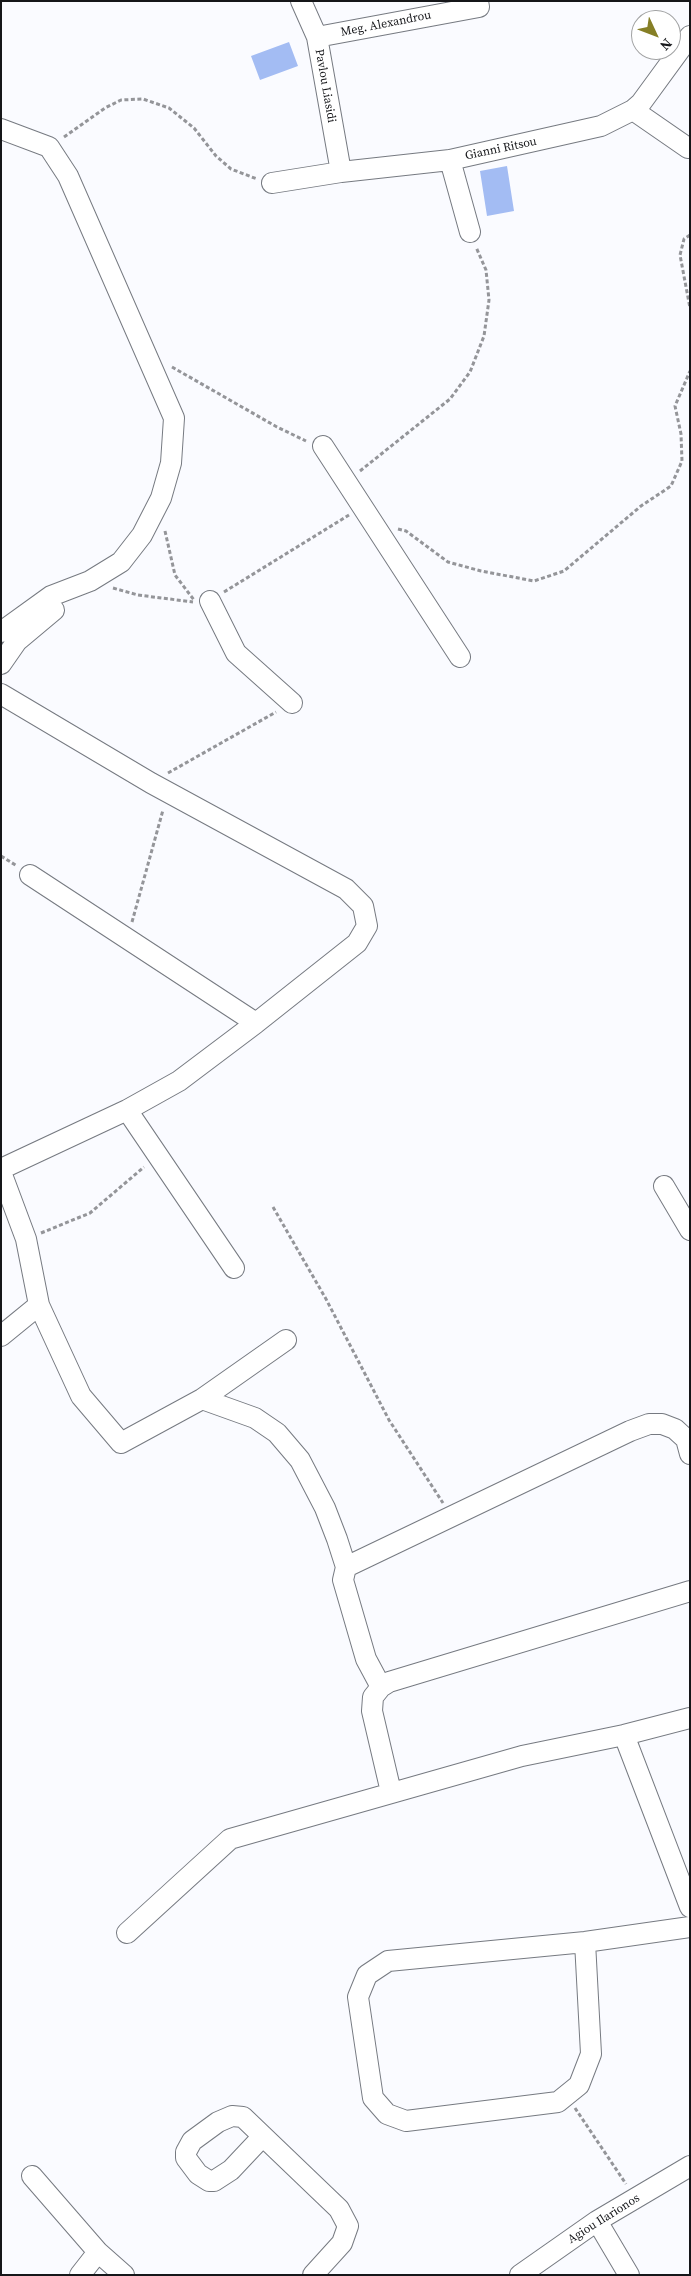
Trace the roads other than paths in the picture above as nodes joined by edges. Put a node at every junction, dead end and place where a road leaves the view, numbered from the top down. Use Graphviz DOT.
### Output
graph roads {
  1 [pos="301,1"];
  2 [pos="478,1"];
  3 [pos="690,36"];
  4 [pos="317,37"];
  5 [pos="633,110"];
  6 [pos="1,129"];
  7 [pos="688,148"];
  8 [pos="450,160"];
  9 [pos="341,172"];
  10 [pos="272,183"];
  11 [pos="470,232"];
  12 [pos="323,446"];
  13 [pos="202,601"];
  14 [pos="54,610"];
  15 [pos="1,632"];
  16 [pos="460,657"];
  17 [pos="1,664"];
  18 [pos="1,694"];
  19 [pos="292,703"];
  20 [pos="30,875"];
  21 [pos="256,1024"];
  22 [pos="128,1110"];
  23 [pos="1,1170"];
  24 [pos="664,1186"];
  25 [pos="690,1230"];
  26 [pos="234,1268"];
  27 [pos="39,1305"];
  28 [pos="1,1336"];
  29 [pos="286,1340"];
  30 [pos="202,1398"];
  31 [pos="690,1454"];
  32 [pos="346,1567"];
  33 [pos="690,1591"];
  34 [pos="380,1687"];
  35 [pos="690,1718"];
  36 [pos="624,1735"];
  37 [pos="391,1792"];
  38 [pos="690,1907"];
  39 [pos="690,1927"];
  40 [pos="127,1933"];
  41 [pos="585,1942"];
  42 [pos="263,2136"];
  43 [pos="690,2166"];
  44 [pos="32,2176"];
  45 [pos="597,2221"];
  46 [pos="98,2252"];
  47 [pos="80,2275"];
  48 [pos="124,2275"];
  49 [pos="313,2275"];
  50 [pos="520,2275"];
  51 [pos="629,2275"];
  1 -- 4 [label="street, Pavlou Liasidi"];
  2 -- 4 [label="street, Meg. Alexandrou"];
  3 -- 5 [label="street, Gianni Ritsou"];
  4 -- 9 [label="street, Pavlou Liasidi"];
  5 -- 7 [label="street"];
  5 -- 8 [label="street, Gianni Ritsou"];
  6 -- 15 [label="street"];
  8 -- 9 [label="street, Gianni Ritsou"];
  8 -- 11 [label="street"];
  9 -- 10 [label="street, Gianni Ritsou"];
  12 -- 16 [label="street"];
  13 -- 19 [label="street"];
  14 -- 17 [label="street"];
  18 -- 21 [label="street"];
  20 -- 21 [label="street"];
  21 -- 22 [label="street"];
  22 -- 23 [label="street"];
  22 -- 26 [label="street"];
  23 -- 27 [label="street"];
  24 -- 25 [label="street"];
  27 -- 28 [label="street"];
  27 -- 30 [label="street"];
  29 -- 30 [label="street"];
  30 -- 32 [label="street"];
  31 -- 32 [label="street"];
  32 -- 34 [label="street"];
  33 -- 34 [label="street"];
  34 -- 37 [label="street"];
  35 -- 36 [label="street"];
  36 -- 37 [label="street"];
  36 -- 38 [label="street"];
  37 -- 40 [label="street"];
  39 -- 41 [label="street"];
  41 -- 41 [label="street"];
  42 -- 49 [label="street"];
  43 -- 45 [label="street, Agiou Ilarionos"];
  44 -- 46 [label="street"];
  45 -- 50 [label="street, Agiou Ilarionos"];
  45 -- 51 [label="street"];
  46 -- 47 [label="street"];
  46 -- 48 [label="street"];
}
